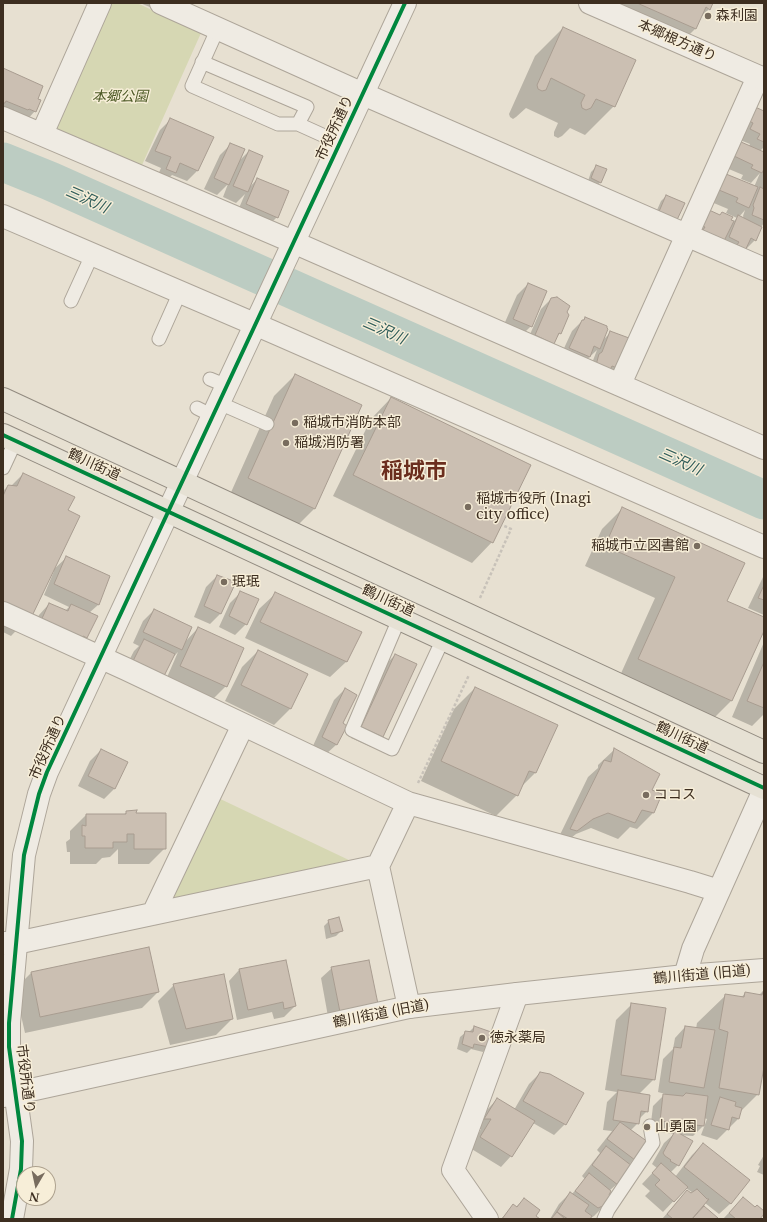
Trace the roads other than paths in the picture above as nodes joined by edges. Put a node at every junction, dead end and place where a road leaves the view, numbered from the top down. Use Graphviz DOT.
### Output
graph roads {
  1 [pos="100,3"];
  2 [pos="161,3"];
  3 [pos="405,3"];
  4 [pos="590,3"];
  5 [pos="218,28"];
  6 [pos="202,62"];
  7 [pos="762,72"];
  8 [pos="363,94"];
  9 [pos="3,118"];
  10 [pos="298,124"];
  11 [pos="42,134"];
  12 [pos="340,143"];
  13 [pos="3,216"];
  14 [pos="686,235"];
  15 [pos="294,243"];
  16 [pos="92,255"];
  17 [pos="764,269"];
  18 [pos="180,292"];
  19 [pos="71,301"];
  20 [pos="259,317"];
  21 [pos="159,339"];
  22 [pos="620,384"];
  23 [pos="3,399"];
  24 [pos="212,403"];
  25 [pos="267,424"];
  26 [pos="9,438"];
  27 [pos="764,448"];
  28 [pos="3,468"];
  29 [pos="182,481"];
  30 [pos="168,511"];
  31 [pos="764,547"];
  32 [pos="413,589"];
  33 [pos="3,613"];
  34 [pos="400,619"];
  35 [pos="443,639"];
  36 [pos="100,658"];
  37 [pos="243,725"];
  38 [pos="764,752"];
  39 [pos="764,789"];
  40 [pos="408,803"];
  41 [pos="378,866"];
  42 [pos="719,891"];
  43 [pos="153,914"];
  44 [pos="10,943"];
  45 [pos="764,970"];
  46 [pos="685,976"];
  47 [pos="517,994"];
  48 [pos="409,1007"];
  49 [pos="9,1094"];
  50 [pos="650,1126"];
  51 [pos="12,1219"];
  52 [pos="487,1219"];
  53 [pos="604,1219"];
  1 -- 11 [label="street"];
  2 -- 5 [label="street"];
  3 -- 8 [label="street, 市役所通り"];
  4 -- 7 [label="street, 本郷根方通り"];
  5 -- 6 [label="lane"];
  5 -- 8 [label="street"];
  6 -- 10 [label="lane"];
  6 -- 10 [label="lane"];
  7 -- 14 [label="street"];
  8 -- 12 [label="street, 市役所通り"];
  8 -- 14 [label="street"];
  9 -- 11 [label="street"];
  10 -- 12 [label="lane"];
  11 -- 15 [label="street"];
  12 -- 15 [label="street, 市役所通り"];
  13 -- 16 [label="street"];
  14 -- 17 [label="street"];
  14 -- 22 [label="street"];
  15 -- 20 [label="street, 市役所通り"];
  15 -- 22 [label="street"];
  16 -- 18 [label="street"];
  16 -- 19 [label="lane"];
  18 -- 20 [label="street"];
  18 -- 21 [label="lane"];
  20 -- 24 [label="street, 市役所通り"];
  20 -- 31 [label="street"];
  22 -- 27 [label="street"];
  23 -- 29 [label="main road, 鶴川街道"];
  24 -- 25 [label="lane"];
  24 -- 29 [label="street, 市役所通り"];
  26 -- 28 [label="lane"];
  26 -- 30 [label="main road, 鶴川街道"];
  29 -- 30 [label="street, 市役所通り"];
  29 -- 32 [label="main road, 鶴川街道"];
  30 -- 34 [label="main road, 鶴川街道"];
  30 -- 36 [label="street, 市役所通り"];
  32 -- 34 [label="main road"];
  32 -- 38 [label="main road, 鶴川街道"];
  33 -- 36 [label="street"];
  34 -- 35 [label="main road, 鶴川街道"];
  34 -- 35 [label="lane"];
  35 -- 39 [label="main road, 鶴川街道"];
  36 -- 37 [label="street"];
  36 -- 44 [label="street, 市役所通り"];
  37 -- 40 [label="street"];
  37 -- 43 [label="street"];
  39 -- 42 [label="street"];
  40 -- 41 [label="street"];
  40 -- 42 [label="street"];
  41 -- 43 [label="street"];
  41 -- 48 [label="street"];
  42 -- 46 [label="street"];
  43 -- 44 [label="street"];
  44 -- 49 [label="street, 市役所通り"];
  45 -- 46 [label="street, 鶴川街道 (旧道)"];
  46 -- 47 [label="street, 鶴川街道 (旧道)"];
  47 -- 48 [label="street, 鶴川街道 (旧道)"];
  47 -- 52 [label="street"];
  48 -- 49 [label="street, 鶴川街道 (旧道)"];
  49 -- 51 [label="street, 市役所通り"];
  50 -- 53 [label="lane"];
}
